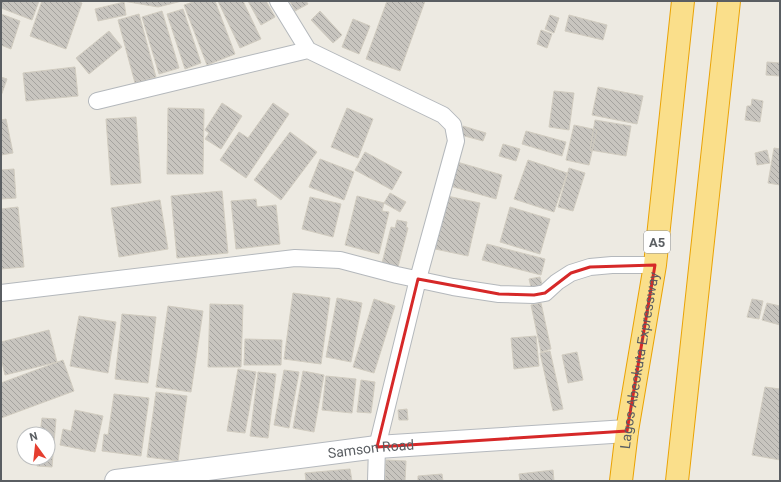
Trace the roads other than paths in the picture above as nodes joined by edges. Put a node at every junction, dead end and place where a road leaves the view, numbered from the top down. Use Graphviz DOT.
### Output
graph roads {
  1 [pos="278,1"];
  2 [pos="683,1"];
  3 [pos="729,1"];
  4 [pos="308,50"];
  5 [pos="97,101"];
  6 [pos="655,265"];
  7 [pos="418,279"];
  8 [pos="1,293"];
  9 [pos="627,431"];
  10 [pos="377,447"];
  11 [pos="116,481"];
  12 [pos="376,481"];
  13 [pos="621,481"];
  14 [pos="677,481"];
  1 -- 4 [label="street"];
  2 -- 6 [label="highway, Lagos-Abeokuta Expressway / A5"];
  3 -- 14 [label="highway"];
  4 -- 5 [label="street"];
  4 -- 7 [label="street"];
  6 -- 7 [label="street"];
  6 -- 9 [label="highway, Lagos-Abeokuta Expressway / A5"];
  7 -- 8 [label="street"];
  7 -- 10 [label="street"];
  9 -- 10 [label="street, Samson Road"];
  9 -- 13 [label="highway, Lagos-Abeokuta Expressway / A5"];
  10 -- 11 [label="street, Samson Road"];
  10 -- 12 [label="street"];
}
